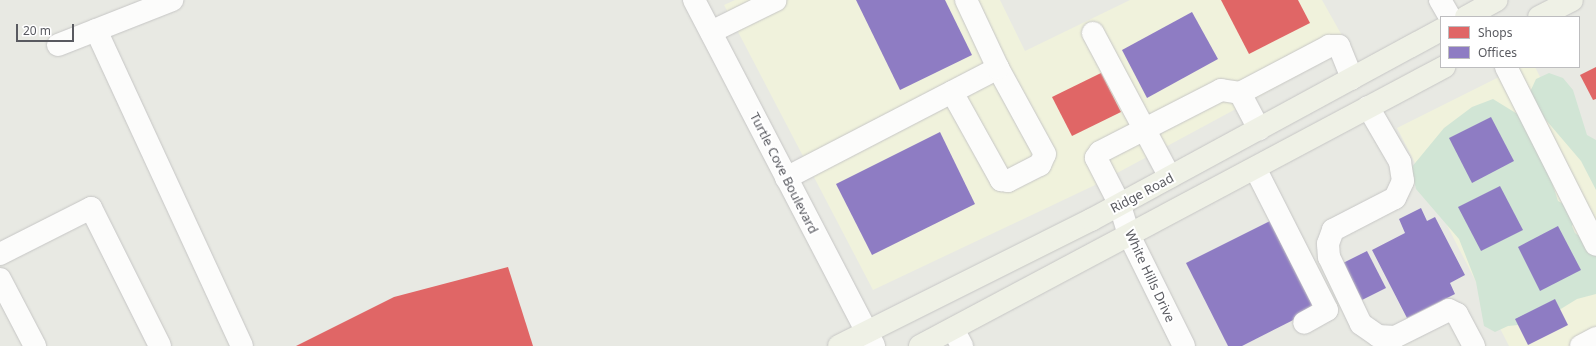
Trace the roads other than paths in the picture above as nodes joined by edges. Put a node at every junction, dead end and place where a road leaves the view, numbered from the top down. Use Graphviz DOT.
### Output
graph roads {
  1 [pos="172,0"];
  2 [pos="694,0"];
  3 [pos="776,0"];
  4 [pos="966,0"];
  5 [pos="1440,0"];
  6 [pos="1497,0"];
  7 [pos="1572,0"];
  8 [pos="1475,15"];
  9 [pos="1449,16"];
  10 [pos="1541,16"];
  11 [pos="96,30"];
  12 [pos="1440,31"];
  13 [pos="711,32"];
  14 [pos="1093,33"];
  15 [pos="58,45"];
  16 [pos="998,68"];
  17 [pos="1442,68"];
  18 [pos="1507,68"];
  19 [pos="1352,78"];
  20 [pos="952,92"];
  21 [pos="1240,93"];
  22 [pos="1368,107"];
  23 [pos="1259,129"];
  24 [pos="1145,131"];
  25 [pos="1255,168"];
  26 [pos="786,178"];
  27 [pos="1170,178"];
  28 [pos="1120,204"];
  29 [pos="1129,235"];
  30 [pos="1596,245"];
  31 [pos="0,254"];
  32 [pos="0,279"];
  33 [pos="1304,323"];
  34 [pos="957,337"];
  35 [pos="1596,338"];
  36 [pos="870,339"];
  37 [pos="35,346"];
  38 [pos="160,346"];
  39 [pos="242,346"];
  40 [pos="839,346"];
  41 [pos="920,346"];
  42 [pos="1184,346"];
  43 [pos="1474,346"];
  44 [pos="1581,346"];
  1 -- 11 [label="street"];
  2 -- 13 [label="street, Turtle Cove Boulevard"];
  3 -- 13 [label="street"];
  4 -- 16 [label="street"];
  5 -- 9 [label="street"];
  6 -- 8 [label="main road"];
  7 -- 10 [label="main road"];
  11 -- 15 [label="street"];
  11 -- 39 [label="street"];
  12 -- 19 [label="main road, Ridge Road"];
  13 -- 26 [label="street, Turtle Cove Boulevard"];
  14 -- 24 [label="street"];
  16 -- 20 [label="street"];
  16 -- 20 [label="street"];
  17 -- 22 [label="main road"];
  18 -- 30 [label="street"];
  19 -- 21 [label="street"];
  19 -- 23 [label="main road, Ridge Road"];
  20 -- 26 [label="street"];
  21 -- 23 [label="street"];
  21 -- 24 [label="street"];
  22 -- 25 [label="main road"];
  22 -- 43 [label="street"];
  23 -- 27 [label="main road, Ridge Road"];
  24 -- 27 [label="street"];
  24 -- 28 [label="street, White Hills Drive"];
  25 -- 29 [label="main road"];
  25 -- 33 [label="street"];
  26 -- 36 [label="street, Turtle Cove Boulevard"];
  27 -- 28 [label="main road, Ridge Road"];
  28 -- 29 [label="street, White Hills Drive"];
  28 -- 36 [label="main road, Ridge Road"];
  29 -- 34 [label="main road"];
  29 -- 42 [label="street, White Hills Drive"];
  31 -- 38 [label="street"];
  32 -- 37 [label="street"];
  34 -- 41 [label="main road"];
  35 -- 44 [label="street"];
  36 -- 40 [label="main road, Ridge Road"];
}
